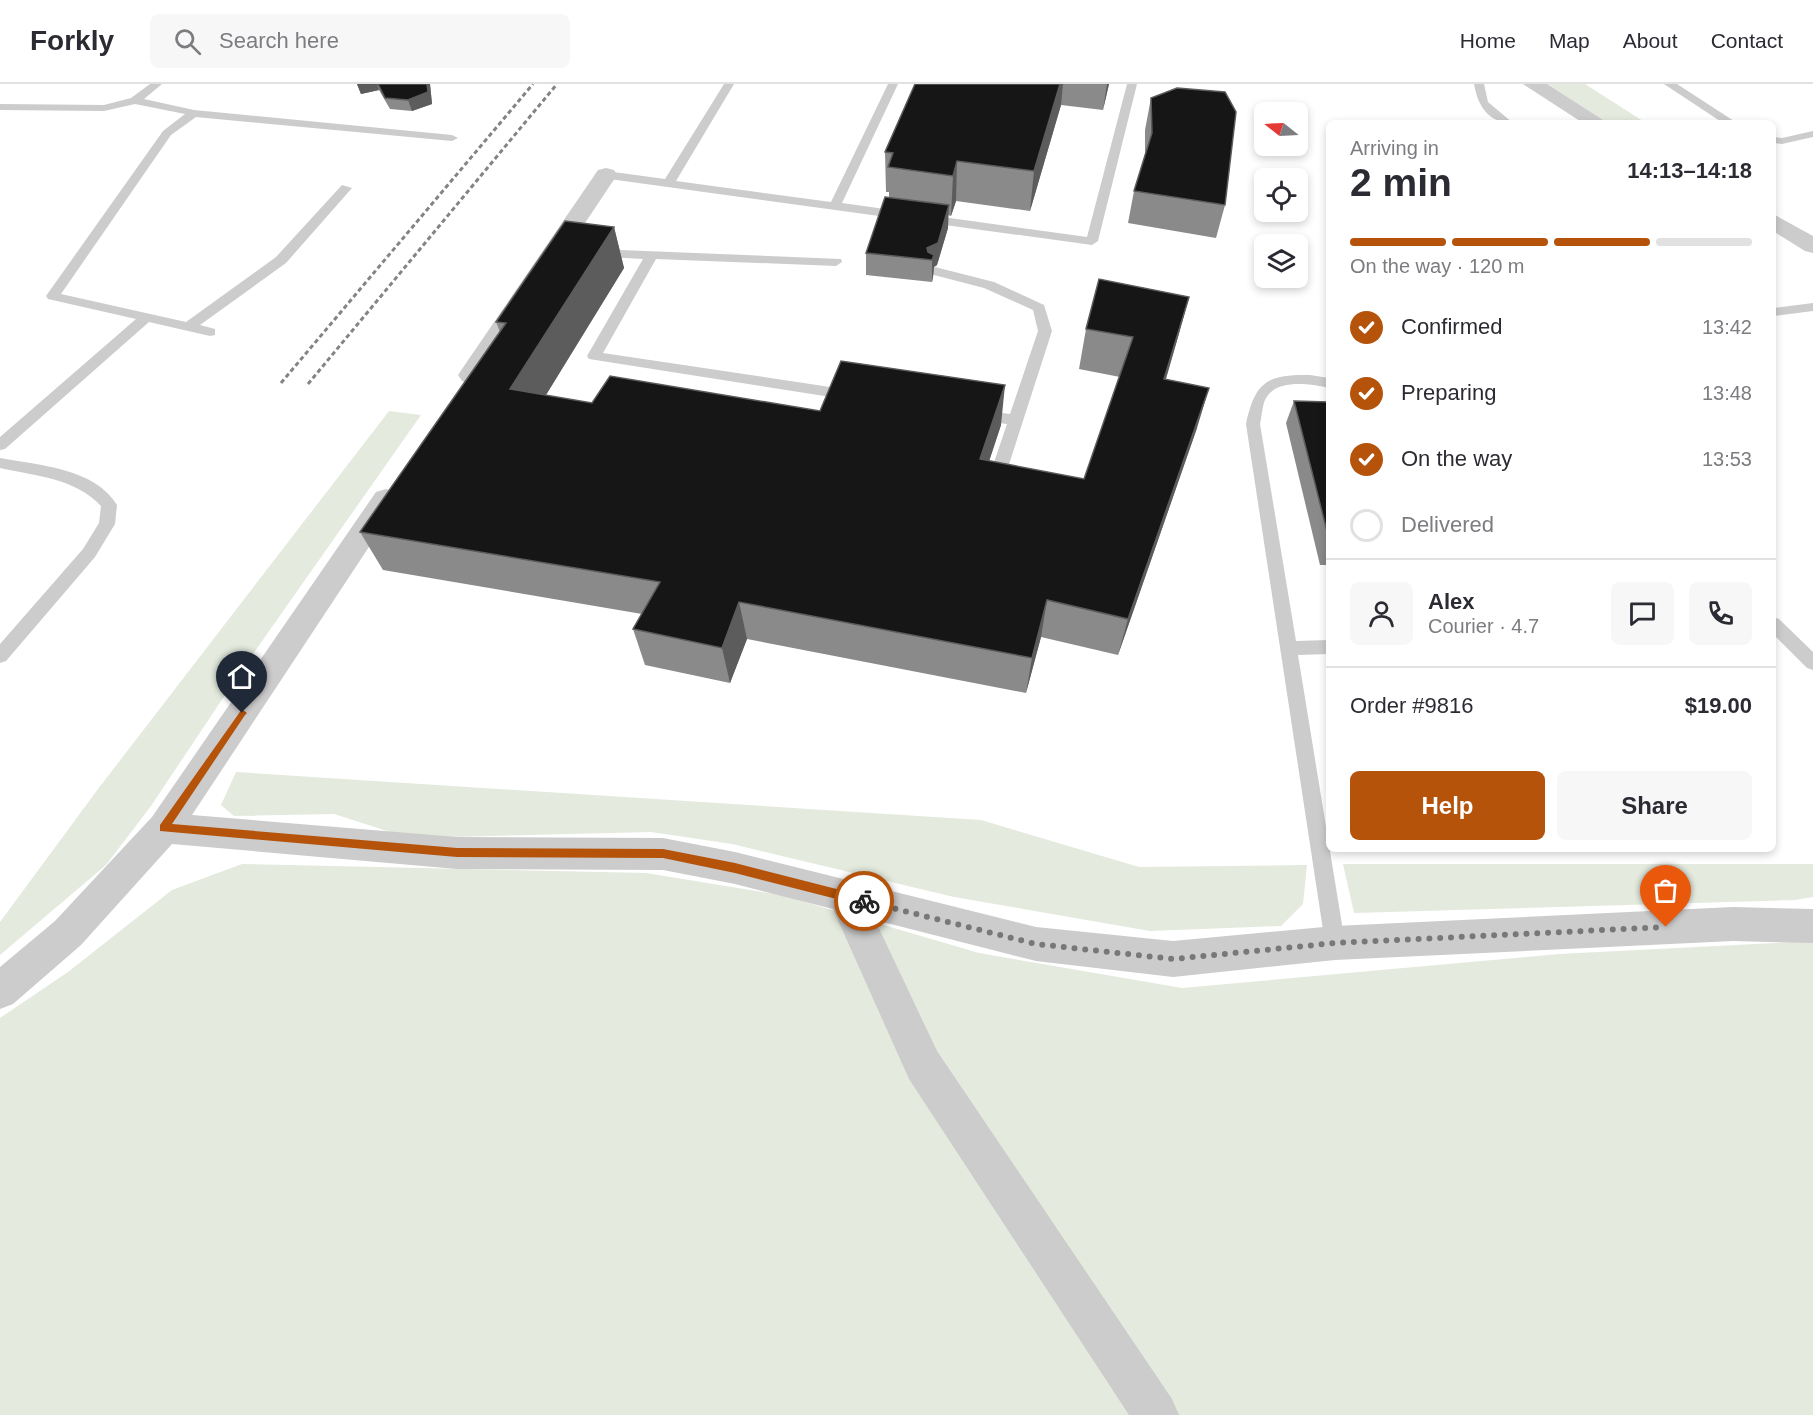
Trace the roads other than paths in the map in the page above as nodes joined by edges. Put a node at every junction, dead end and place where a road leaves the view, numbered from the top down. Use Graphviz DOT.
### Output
graph roads {
  1 [pos="157,84"];
  2 [pos="729,84"];
  3 [pos="893,84"];
  4 [pos="1132,84"];
  5 [pos="1479,84"];
  6 [pos="1533,84"];
  7 [pos="1669,84"];
  8 [pos="135,100"];
  9 [pos="0,107"];
  10 [pos="194,113"];
  11 [pos="1503,120"];
  12 [pos="1593,120"];
  13 [pos="1726,120"];
  14 [pos="1813,134"];
  15 [pos="452,138"];
  16 [pos="1776,140"];
  17 [pos="606,175"];
  18 [pos="668,184"];
  19 [pos="346,188"];
  20 [pos="835,206"];
  21 [pos="1776,223"];
  22 [pos="1813,246"];
  23 [pos="571,252"];
  24 [pos="652,255"];
  25 [pos="836,262"];
  26 [pos="935,271"];
  27 [pos="1776,299"];
  28 [pos="1813,307"];
  29 [pos="1792,310"];
  30 [pos="1776,312"];
  31 [pos="147,317"];
  32 [pos="189,327"];
  33 [pos="210,332"];
  34 [pos="1326,382"];
  35 [pos="863,397"];
  36 [pos="455,398"];
  37 [pos="968,413"];
  38 [pos="1015,420"];
  39 [pos="0,445"];
  40 [pos="0,463"];
  41 [pos="402,476"];
  42 [pos="994,486"];
  43 [pos="1776,627"];
  44 [pos="1326,647"];
  45 [pos="1288,648"];
  46 [pos="0,656"];
  47 [pos="1813,663"];
  48 [pos="164,828"];
  49 [pos="845,896"];
  50 [pos="1813,926"];
  51 [pos="1335,943"];
  52 [pos="0,991"];
  53 [pos="1156,1415"];
  1 -- 8 [label="lane"];
  2 -- 18 [label="lane"];
  3 -- 20 [label="lane"];
  4 -- 20 [label="lane"];
  5 -- 11 [label="lane"];
  6 -- 12 [label="street"];
  7 -- 13 [label="lane"];
  8 -- 9 [label="lane"];
  8 -- 10 [label="lane"];
  10 -- 15 [label="lane"];
  10 -- 31 [label="lane"];
  14 -- 16 [label="lane"];
  17 -- 18 [label="lane"];
  17 -- 23 [label="street"];
  18 -- 20 [label="lane"];
  19 -- 32 [label="lane"];
  21 -- 22 [label="street"];
  23 -- 24 [label="lane"];
  23 -- 36 [label="street"];
  24 -- 25 [label="lane"];
  24 -- 35 [label="lane"];
  26 -- 38 [label="lane"];
  27 -- 29 [label="lane"];
  28 -- 29 [label="lane"];
  29 -- 30 [label="lane"];
  31 -- 32 [label="lane"];
  31 -- 39 [label="lane"];
  32 -- 33 [label="lane"];
  34 -- 45 [label="lane"];
  37 -- 38 [label="lane"];
  38 -- 42 [label="lane"];
  40 -- 46 [label="lane"];
  41 -- 48 [label="street"];
  43 -- 47 [label="lane"];
  44 -- 45 [label="lane"];
  45 -- 51 [label="lane"];
  48 -- 49 [label="street"];
  48 -- 52 [label="street"];
  49 -- 51 [label="street"];
  49 -- 53 [label="street"];
  50 -- 51 [label="street"];
}
